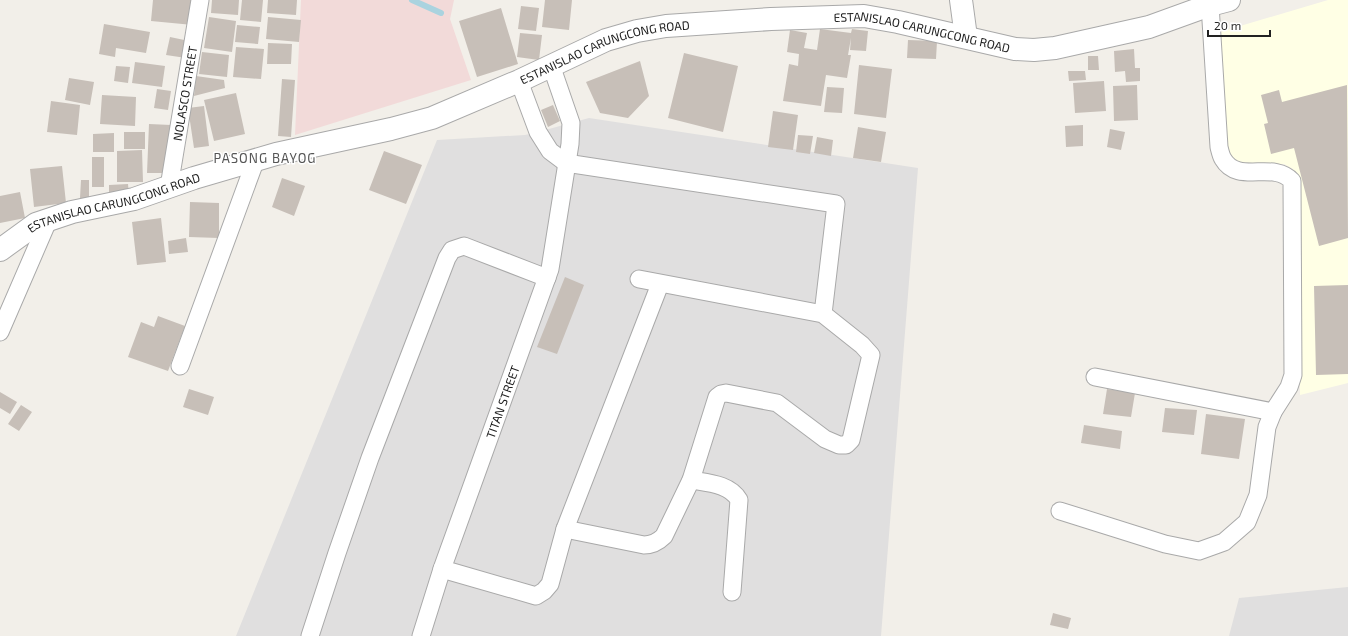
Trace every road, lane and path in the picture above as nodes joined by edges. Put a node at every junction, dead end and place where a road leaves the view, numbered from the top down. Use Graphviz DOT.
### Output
graph roads {
  1 [pos="200,0"];
  2 [pos="961,0"];
  3 [pos="1219,3"];
  4 [pos="966,37"];
  5 [pos="551,65"];
  6 [pos="519,81"];
  7 [pos="256,160"];
  8 [pos="566,163"];
  9 [pos="169,187"];
  10 [pos="48,221"];
  11 [pos="0,250"];
  12 [pos="546,278"];
  13 [pos="639,279"];
  14 [pos="660,284"];
  15 [pos="823,314"];
  16 [pos="0,332"];
  17 [pos="180,366"];
  18 [pos="1095,377"];
  19 [pos="1273,412"];
  20 [pos="691,480"];
  21 [pos="1060,511"];
  22 [pos="565,529"];
  23 [pos="442,569"];
  24 [pos="732,592"];
  25 [pos="310,636"];
  26 [pos="421,636"];
  1 -- 9 [label="street, NOLASCO STREET"];
  2 -- 4 [label="street"];
  3 -- 4 [label="street, ESTANISLAO CARUNGCONG ROAD"];
  3 -- 19 [label="street"];
  4 -- 5 [label="street, ESTANISLAO CARUNGCONG ROAD"];
  5 -- 6 [label="street, ESTANISLAO CARUNGCONG ROAD"];
  5 -- 8 [label="street, TITAN STREET"];
  6 -- 7 [label="street, ESTANISLAO CARUNGCONG ROAD"];
  6 -- 8 [label="street"];
  7 -- 9 [label="street, ESTANISLAO CARUNGCONG ROAD"];
  7 -- 17 [label="street"];
  8 -- 12 [label="street, TITAN STREET"];
  8 -- 15 [label="street"];
  9 -- 10 [label="street, ESTANISLAO CARUNGCONG ROAD"];
  10 -- 11 [label="street, ESTANISLAO CARUNGCONG ROAD"];
  10 -- 16 [label="street"];
  12 -- 23 [label="street, TITAN STREET"];
  12 -- 25 [label="street"];
  13 -- 14 [label="street"];
  14 -- 15 [label="street"];
  14 -- 22 [label="street"];
  15 -- 20 [label="street"];
  18 -- 19 [label="street"];
  19 -- 21 [label="street"];
  20 -- 22 [label="street"];
  20 -- 24 [label="street"];
  22 -- 23 [label="street"];
  23 -- 26 [label="street, TITAN STREET"];
}
